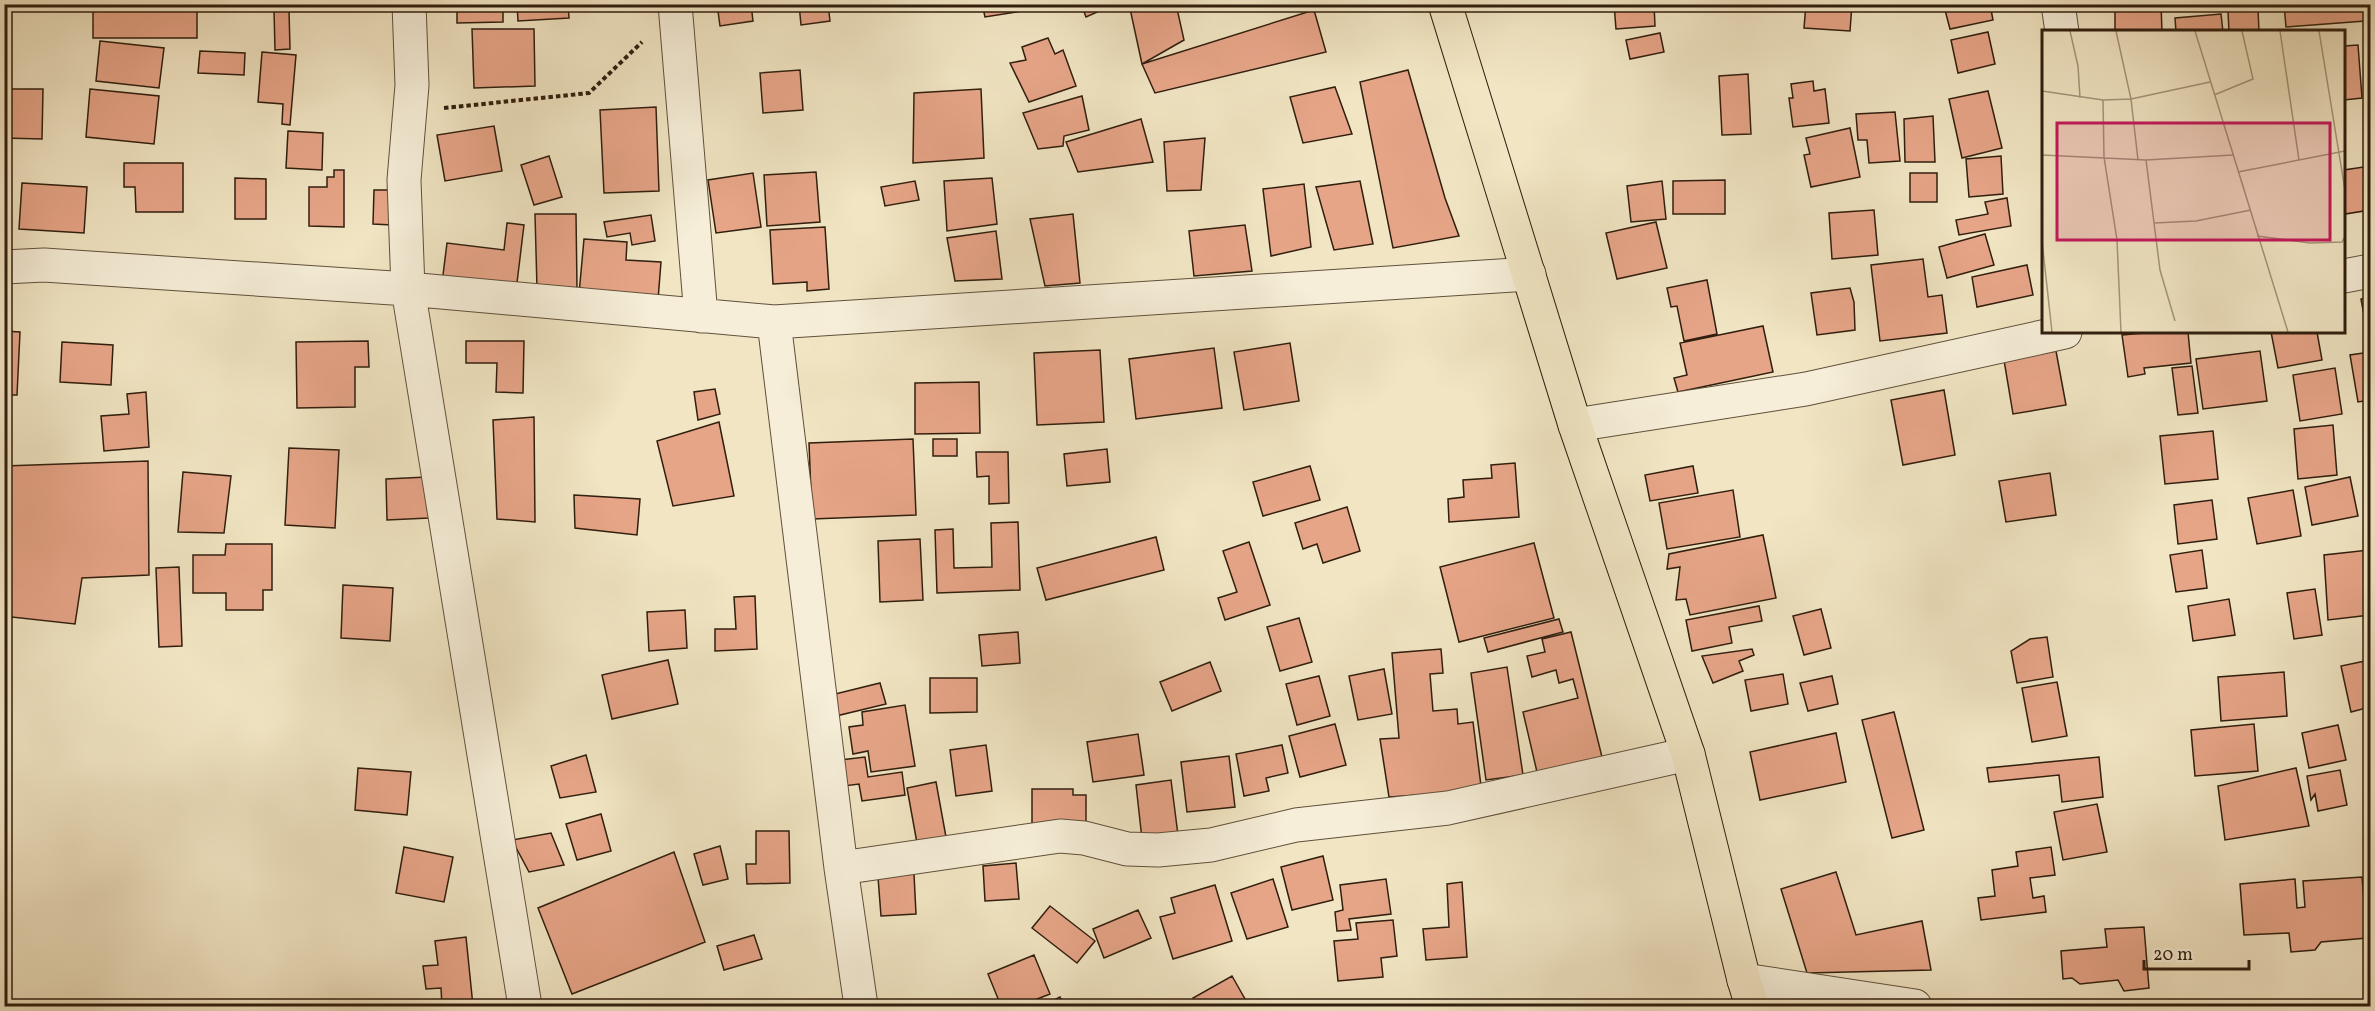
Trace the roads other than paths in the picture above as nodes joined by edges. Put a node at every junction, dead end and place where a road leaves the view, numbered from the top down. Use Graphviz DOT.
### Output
graph roads {
  1 [pos="409,4"];
  2 [pos="1445,4"];
  3 [pos="2058,4"];
  4 [pos="675,7"];
  5 [pos="2062,30"];
  6 [pos="4,267"];
  7 [pos="2370,271"];
  8 [pos="1529,274"];
  9 [pos="2345,276"];
  10 [pos="408,289"];
  11 [pos="701,316"];
  12 [pos="774,322"];
  13 [pos="2060,333"];
  14 [pos="1575,425"];
  15 [pos="1688,754"];
  16 [pos="841,868"];
  17 [pos="1748,993"];
  18 [pos="525,1006"];
  19 [pos="861,1006"];
  20 [pos="1915,1006"];
  1 -- 10 [label="street"];
  2 -- 8 [label="main road"];
  3 -- 5 [label="street"];
  4 -- 11 [label="street"];
  6 -- 10 [label="street"];
  7 -- 9 [label="street"];
  8 -- 12 [label="street"];
  8 -- 14 [label="main road"];
  10 -- 11 [label="street"];
  10 -- 18 [label="street"];
  11 -- 12 [label="street"];
  12 -- 16 [label="street"];
  13 -- 14 [label="street"];
  14 -- 15 [label="main road"];
  15 -- 16 [label="street"];
  15 -- 17 [label="main road"];
  16 -- 19 [label="street"];
  17 -- 20 [label="street"];
}
